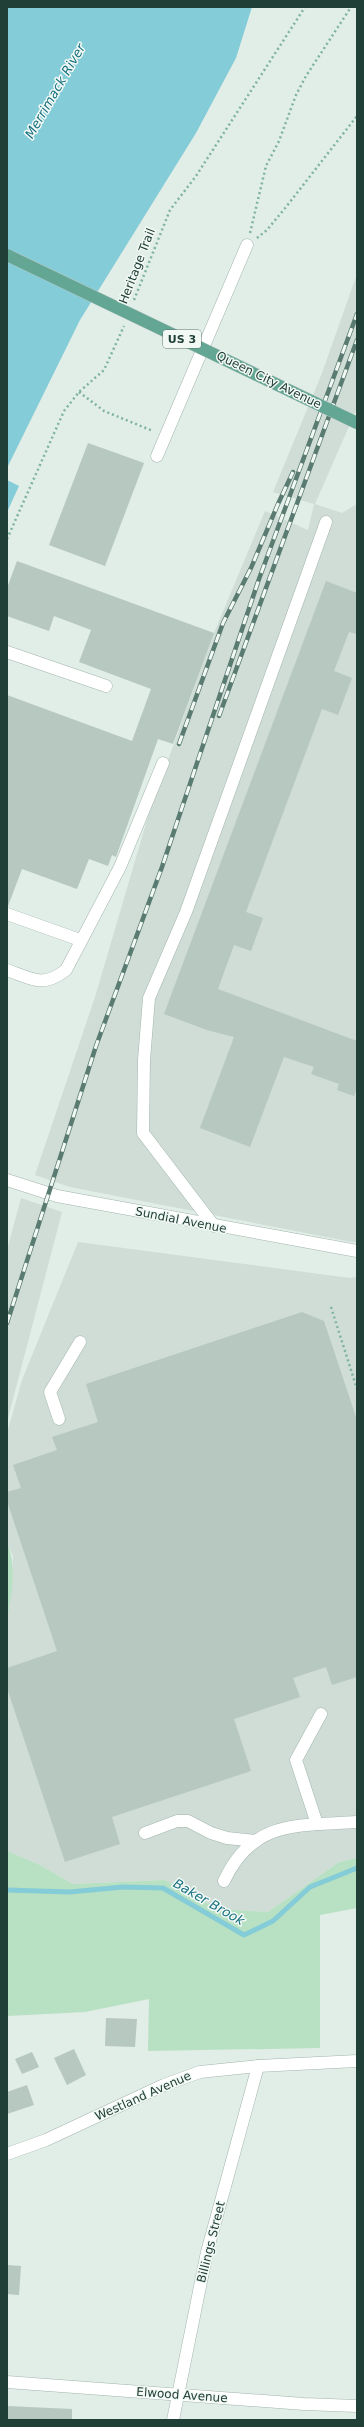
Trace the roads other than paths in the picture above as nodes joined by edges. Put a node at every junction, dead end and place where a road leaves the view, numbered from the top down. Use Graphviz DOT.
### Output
graph roads {
  1 [pos="247,245"];
  2 [pos="7,255"];
  3 [pos="357,423"];
  4 [pos="157,456"];
  5 [pos="326,522"];
  6 [pos="7,652"];
  7 [pos="106,686"];
  8 [pos="162,763"];
  9 [pos="7,914"];
  10 [pos="80,940"];
  11 [pos="7,970"];
  12 [pos="7,1180"];
  13 [pos="214,1226"];
  14 [pos="357,1251"];
  15 [pos="80,1342"];
  16 [pos="59,1419"];
  17 [pos="322,1714"];
  18 [pos="357,1822"];
  19 [pos="317,1824"];
  20 [pos="145,1832"];
  21 [pos="256,1841"];
  22 [pos="224,1881"];
  23 [pos="357,2061"];
  24 [pos="258,2066"];
  25 [pos="7,2154"];
  26 [pos="7,2382"];
  27 [pos="176,2395"];
  28 [pos="357,2406"];
  29 [pos="173,2420"];
  1 -- 4 [label="street"];
  2 -- 3 [label="main road, Queen City Avenue / US 3, bridge"];
  5 -- 13 [label="street"];
  6 -- 7 [label="street"];
  8 -- 10 [label="street"];
  9 -- 10 [label="street"];
  10 -- 11 [label="street"];
  12 -- 13 [label="street, Sundial Avenue"];
  13 -- 14 [label="street, Sundial Avenue"];
  15 -- 16 [label="street"];
  17 -- 19 [label="street"];
  18 -- 19 [label="street"];
  19 -- 21 [label="street"];
  20 -- 21 [label="street"];
  21 -- 22 [label="street"];
  23 -- 24 [label="street, Westland Avenue"];
  24 -- 25 [label="street, Westland Avenue"];
  24 -- 27 [label="street, Billings Street"];
  26 -- 27 [label="street, Elwood Avenue"];
  27 -- 28 [label="street, Elwood Avenue"];
  27 -- 29 [label="street, Billings Street"];
}
